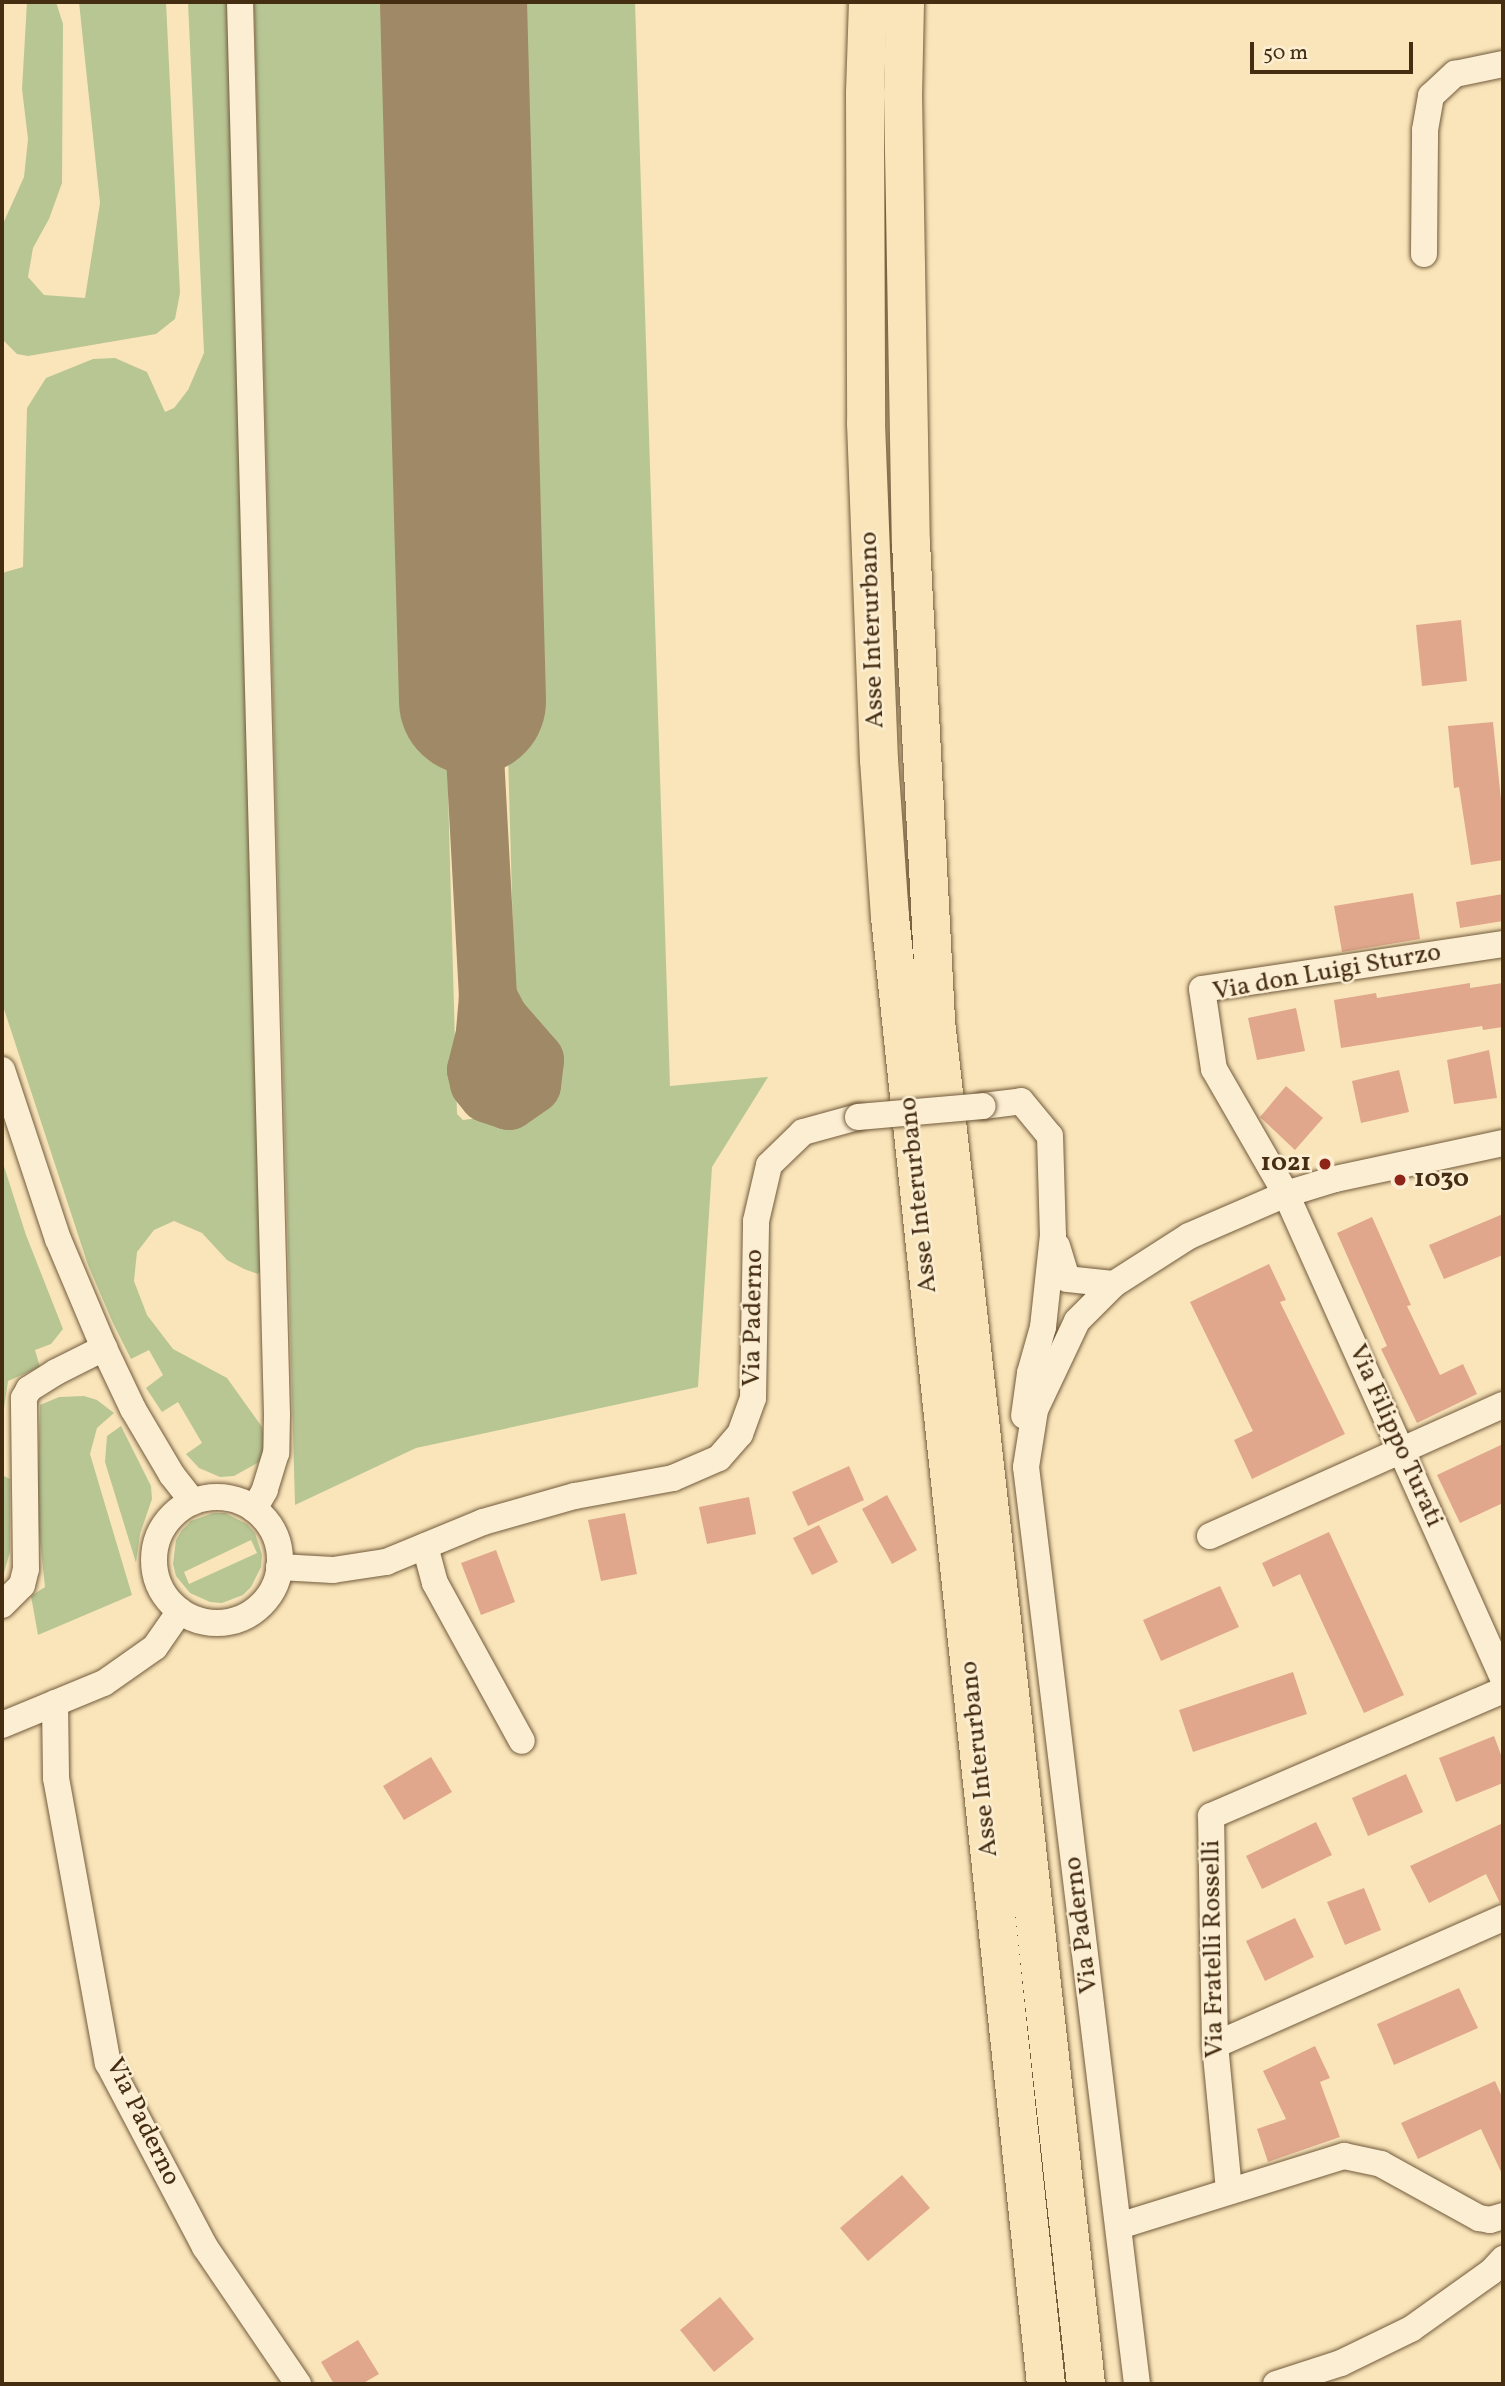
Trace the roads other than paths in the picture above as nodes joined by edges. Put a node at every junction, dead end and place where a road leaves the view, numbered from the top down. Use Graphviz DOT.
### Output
graph roads {
  1 [pos="240,2"];
  2 [pos="868,2"];
  3 [pos="905,2"];
  4 [pos="1503,64"];
  5 [pos="1424,254"];
  6 [pos="1503,944"];
  7 [pos="2,1070"];
  8 [pos="1503,1143"];
  9 [pos="1286,1194"];
  10 [pos="1053,1235"];
  11 [pos="1067,1279"];
  12 [pos="1114,1284"];
  13 [pos="1077,1321"];
  14 [pos="1042,1327"];
  15 [pos="104,1348"];
  16 [pos="1061,1354"];
  17 [pos="1503,1405"];
  18 [pos="1401,1451"];
  19 [pos="1026,1467"];
  20 [pos="193,1502"];
  21 [pos="254,1509"];
  22 [pos="1210,1536"];
  23 [pos="425,1546"];
  24 [pos="279,1567"];
  25 [pos="2,1605"];
  26 [pos="180,1611"];
  27 [pos="1503,1678"];
  28 [pos="1503,1690"];
  29 [pos="54,1703"];
  30 [pos="2,1725"];
  31 [pos="522,1741"];
  32 [pos="1503,1918"];
  33 [pos="1215,2045"];
  34 [pos="1229,2190"];
  35 [pos="1491,2217"];
  36 [pos="1119,2227"];
  37 [pos="1503,2259"];
  38 [pos="298,2384"];
  39 [pos="1046,2384"];
  40 [pos="1086,2384"];
  41 [pos="1136,2384"];
  42 [pos="1276,2384"];
  1 -- 21 [label="street"];
  2 -- 39 [label="highway, Asse Interurbano"];
  3 -- 40 [label="highway, Asse Interurbano"];
  4 -- 5 [label="street"];
  6 -- 9 [label="street, Via don Luigi Sturzo"];
  7 -- 15 [label="street"];
  8 -- 9 [label="street, Via Paderno"];
  9 -- 12 [label="street, Via Paderno"];
  9 -- 18 [label="street, Via Filippo Turati"];
  10 -- 11 [label="street, Via Paderno"];
  10 -- 14 [label="street, Via Paderno"];
  10 -- 23 [label="street, Via Paderno, bridge"];
  11 -- 12 [label="street"];
  11 -- 13 [label="street, Via Paderno"];
  12 -- 13 [label="street, Via Paderno"];
  13 -- 16 [label="street, Via Paderno"];
  14 -- 16 [label="street"];
  14 -- 19 [label="street, Via Paderno"];
  15 -- 20 [label="street"];
  15 -- 25 [label="street"];
  16 -- 19 [label="street, Via Paderno"];
  17 -- 18 [label="street"];
  18 -- 22 [label="street"];
  18 -- 27 [label="street, Via Filippo Turati"];
  19 -- 36 [label="street, Via Paderno"];
  20 -- 21 [label="street"];
  20 -- 26 [label="street"];
  21 -- 24 [label="street"];
  23 -- 24 [label="street, Via Paderno"];
  23 -- 31 [label="street"];
  24 -- 26 [label="street"];
  26 -- 29 [label="street"];
  28 -- 33 [label="street, Via Fratelli Rosselli"];
  29 -- 30 [label="street"];
  29 -- 38 [label="street, Via Paderno"];
  32 -- 33 [label="street"];
  33 -- 34 [label="street, Via Fratelli Rosselli"];
  34 -- 35 [label="street"];
  34 -- 36 [label="street"];
  36 -- 41 [label="street, Via Paderno"];
  37 -- 42 [label="street"];
}
